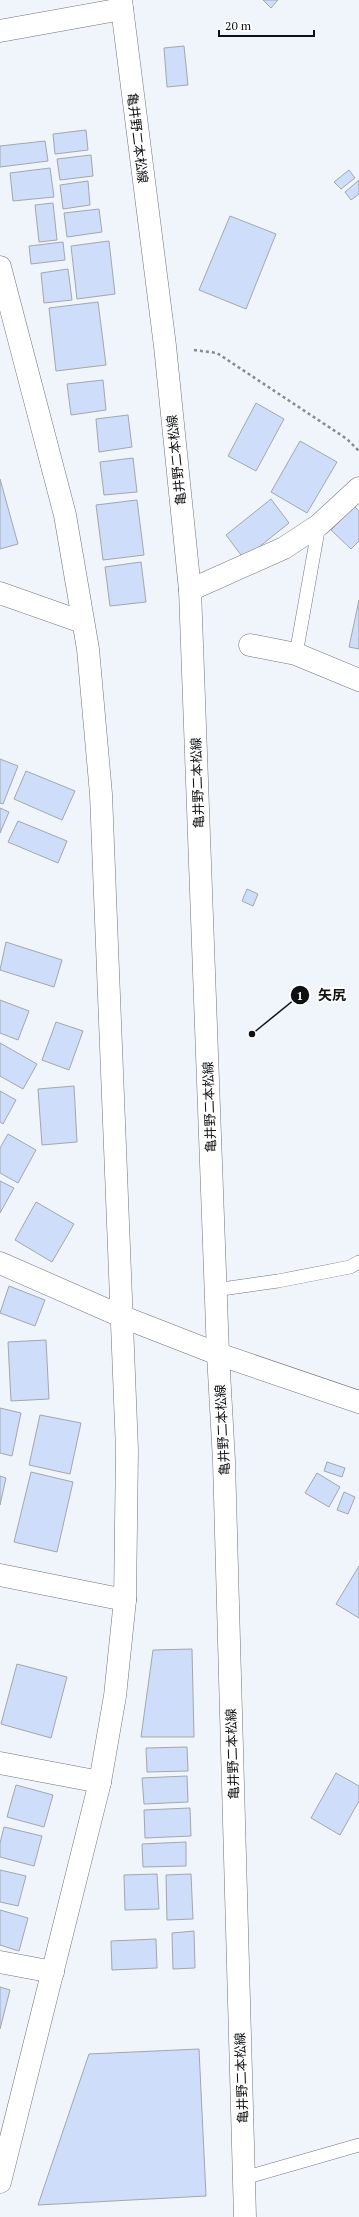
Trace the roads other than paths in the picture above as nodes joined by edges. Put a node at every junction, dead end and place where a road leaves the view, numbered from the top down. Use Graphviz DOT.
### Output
graph roads {
  1 [pos="122,4"];
  2 [pos="0,31"];
  3 [pos="0,267"];
  4 [pos="359,488"];
  5 [pos="319,526"];
  6 [pos="190,590"];
  7 [pos="0,593"];
  8 [pos="82,622"];
  9 [pos="250,645"];
  10 [pos="296,654"];
  11 [pos="359,680"];
  12 [pos="359,1262"];
  13 [pos="2,1268"];
  14 [pos="215,1290"];
  15 [pos="123,1317"];
  16 [pos="218,1354"];
  17 [pos="359,1402"];
  18 [pos="0,1575"];
  19 [pos="125,1600"];
  20 [pos="0,1763"];
  21 [pos="100,1782"];
  22 [pos="0,1962"];
  23 [pos="53,1972"];
  24 [pos="359,2145"];
  25 [pos="3,2156"];
  26 [pos="244,2178"];
  27 [pos="0,2182"];
  28 [pos="245,2217"];
  1 -- 2 [label="street"];
  1 -- 6 [label="street, 亀井野二本松線"];
  3 -- 8 [label="street"];
  4 -- 5 [label="street"];
  5 -- 6 [label="street"];
  5 -- 10 [label="lane"];
  6 -- 14 [label="street, 亀井野二本松線"];
  7 -- 8 [label="street"];
  8 -- 15 [label="street"];
  9 -- 10 [label="street"];
  10 -- 11 [label="street"];
  12 -- 14 [label="lane"];
  13 -- 15 [label="street"];
  14 -- 16 [label="street, 亀井野二本松線"];
  15 -- 16 [label="street"];
  15 -- 19 [label="street"];
  16 -- 17 [label="street"];
  16 -- 26 [label="street, 亀井野二本松線"];
  18 -- 19 [label="street"];
  19 -- 21 [label="street"];
  20 -- 21 [label="street"];
  21 -- 23 [label="street"];
  22 -- 23 [label="street"];
  23 -- 25 [label="street"];
  24 -- 26 [label="lane"];
  25 -- 27 [label="street"];
  26 -- 28 [label="street, 亀井野二本松線"];
}
